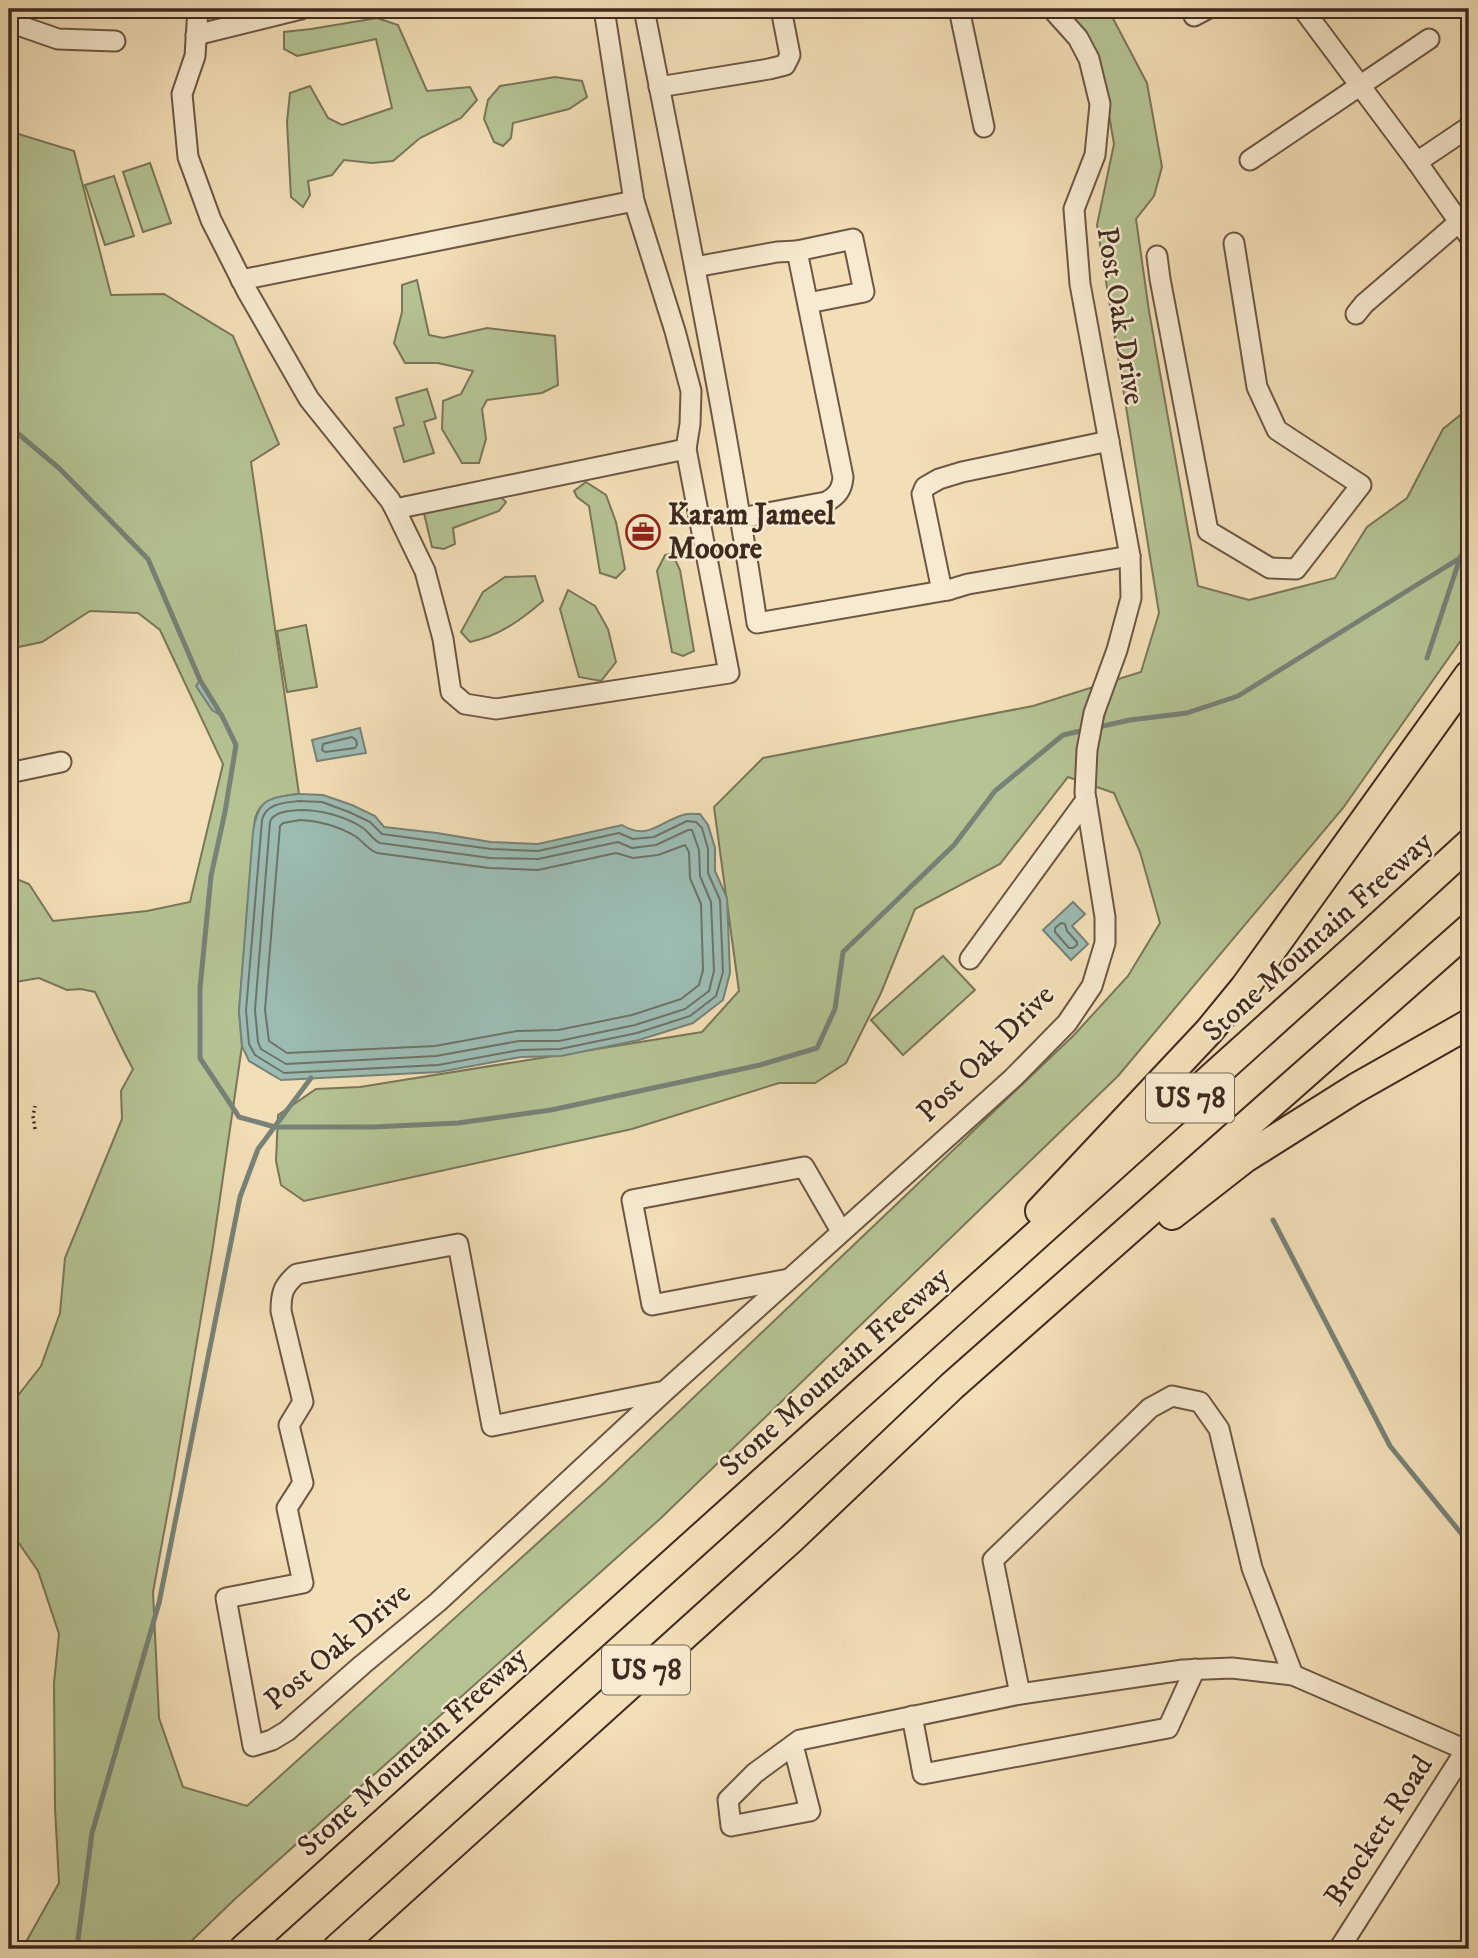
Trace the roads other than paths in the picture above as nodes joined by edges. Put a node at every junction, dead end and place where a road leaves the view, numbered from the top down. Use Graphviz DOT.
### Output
graph roads {
  1 [pos="198,9"];
  2 [pos="301,9"];
  3 [pos="604,9"];
  4 [pos="644,9"];
  5 [pos="780,9"];
  6 [pos="959,9"];
  7 [pos="1052,9"];
  8 [pos="1303,9"];
  9 [pos="9,22"];
  10 [pos="196,35"];
  11 [pos="1429,39"];
  12 [pos="115,41"];
  13 [pos="1361,86"];
  14 [pos="659,87"];
  15 [pos="984,127"];
  16 [pos="1469,127"];
  17 [pos="1250,160"];
  18 [pos="1417,162"];
  19 [pos="634,201"];
  20 [pos="1469,203"];
  21 [pos="1460,222"];
  22 [pos="1234,243"];
  23 [pos="797,251"];
  24 [pos="1157,256"];
  25 [pos="695,267"];
  26 [pos="241,280"];
  27 [pos="808,303"];
  28 [pos="1356,314"];
  29 [pos="1109,441"];
  30 [pos="686,449"];
  31 [pos="395,509"];
  32 [pos="741,518"];
  33 [pos="1130,556"];
  34 [pos="948,590"];
  35 [pos="1469,675"];
  36 [pos="61,762"];
  37 [pos="9,773"];
  38 [pos="1086,800"];
  39 [pos="1469,844"];
  40 [pos="1469,929"];
  41 [pos="970,959"];
  42 [pos="1469,1024"];
  43 [pos="841,1231"];
  44 [pos="789,1279"];
  45 [pos="909,1351"];
  46 [pos="952,1386"];
  47 [pos="665,1391"];
  48 [pos="1195,1670"];
  49 [pos="1293,1675"];
  50 [pos="1020,1694"];
  51 [pos="912,1716"];
  52 [pos="793,1745"];
  53 [pos="1468,1747"];
  54 [pos="244,1949"];
  55 [pos="337,1949"];
  56 [pos="1339,1949"];
  1 -- 10 [label="street"];
  2 -- 10 [label="street"];
  3 -- 19 [label="street"];
  4 -- 14 [label="street"];
  5 -- 14 [label="street"];
  6 -- 15 [label="street"];
  7 -- 29 [label="street, Post Oak Drive"];
  8 -- 13 [label="street"];
  9 -- 12 [label="street"];
  10 -- 26 [label="street"];
  11 -- 13 [label="street"];
  13 -- 17 [label="street"];
  13 -- 18 [label="street"];
  14 -- 25 [label="street"];
  16 -- 18 [label="street"];
  18 -- 21 [label="street"];
  19 -- 26 [label="street"];
  19 -- 30 [label="street"];
  20 -- 21 [label="street"];
  21 -- 28 [label="street"];
  22 -- 24 [label="street"];
  23 -- 25 [label="street"];
  23 -- 27 [label="street"];
  23 -- 27 [label="street"];
  25 -- 32 [label="street"];
  26 -- 31 [label="street"];
  27 -- 32 [label="street"];
  29 -- 33 [label="street, Post Oak Drive"];
  29 -- 34 [label="street, Post Oak Drive"];
  30 -- 31 [label="street"];
  30 -- 31 [label="street"];
  32 -- 34 [label="street"];
  33 -- 34 [label="street"];
  33 -- 38 [label="street, Post Oak Drive"];
  35 -- 45 [label="highway"];
  36 -- 37 [label="street"];
  38 -- 41 [label="street"];
  38 -- 43 [label="street, Post Oak Drive"];
  39 -- 45 [label="highway, Stone Mountain Freeway / US 78"];
  40 -- 46 [label="highway, US 78"];
  42 -- 46 [label="highway"];
  43 -- 44 [label="street, Post Oak Drive"];
  43 -- 44 [label="street"];
  44 -- 47 [label="street, Post Oak Drive"];
  45 -- 54 [label="highway, Stone Mountain Freeway / US 78"];
  46 -- 55 [label="highway, US 78"];
  47 -- 47 [label="street, Post Oak Drive"];
  48 -- 49 [label="street"];
  48 -- 50 [label="street"];
  48 -- 51 [label="street"];
  49 -- 50 [label="street"];
  49 -- 53 [label="street"];
  50 -- 51 [label="street"];
  51 -- 52 [label="street"];
  52 -- 52 [label="street"];
  53 -- 56 [label="street, Brockett Road"];
}
